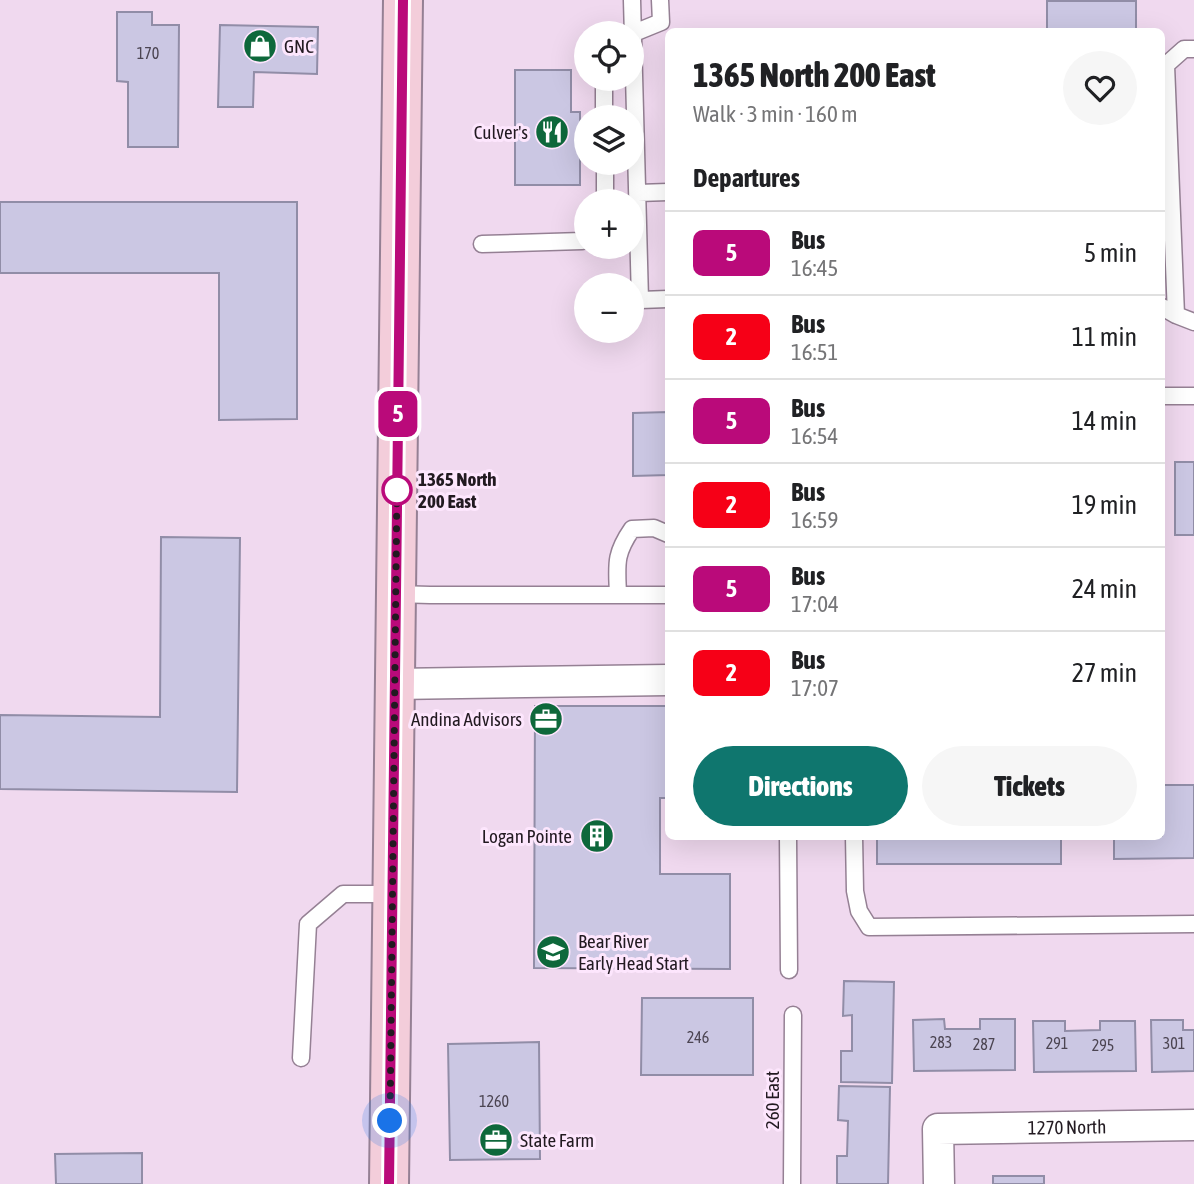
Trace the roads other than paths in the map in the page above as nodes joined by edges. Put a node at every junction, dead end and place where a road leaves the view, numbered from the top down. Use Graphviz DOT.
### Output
graph roads {
  1 [pos="403,0"];
  2 [pos="632,0"];
  3 [pos="660,0"];
  4 [pos="633,21"];
  5 [pos="644,29"];
  6 [pos="1194,48"];
  7 [pos="635,91"];
  8 [pos="638,189"];
  9 [pos="665,192"];
  10 [pos="644,193"];
  11 [pos="574,241"];
  12 [pos="482,244"];
  13 [pos="639,259"];
  14 [pos="665,299"];
  15 [pos="1169,311"];
  16 [pos="1194,322"];
  17 [pos="1165,396"];
  18 [pos="1194,396"];
  19 [pos="665,533"];
  20 [pos="396,594"];
  21 [pos="618,595"];
  22 [pos="665,595"];
  23 [pos="665,680"];
  24 [pos="395,684"];
  25 [pos="788,840"];
  26 [pos="854,840"];
  27 [pos="393,894"];
  28 [pos="1194,924"];
  29 [pos="789,970"];
  30 [pos="793,1015"];
  31 [pos="301,1058"];
  32 [pos="1194,1125"];
  33 [pos="389,1184"];
  34 [pos="792,1184"];
  35 [pos="939,1184"];
  1 -- 20 [label="main road"];
  2 -- 4 [label="lane"];
  3 -- 5 [label="lane"];
  6 -- 15 [label="lane"];
  7 -- 8 [label="lane"];
  9 -- 10 [label="lane"];
  11 -- 12 [label="lane"];
  13 -- 14 [label="lane"];
  15 -- 16 [label="lane"];
  17 -- 18 [label="lane"];
  19 -- 21 [label="lane"];
  20 -- 21 [label="lane"];
  20 -- 24 [label="main road"];
  21 -- 22 [label="lane"];
  23 -- 24 [label="street"];
  24 -- 27 [label="main road"];
  25 -- 29 [label="lane"];
  26 -- 28 [label="lane"];
  27 -- 31 [label="lane"];
  27 -- 33 [label="main road"];
  30 -- 34 [label="lane, 260 East"];
  32 -- 35 [label="street, 1270 North"];
}
